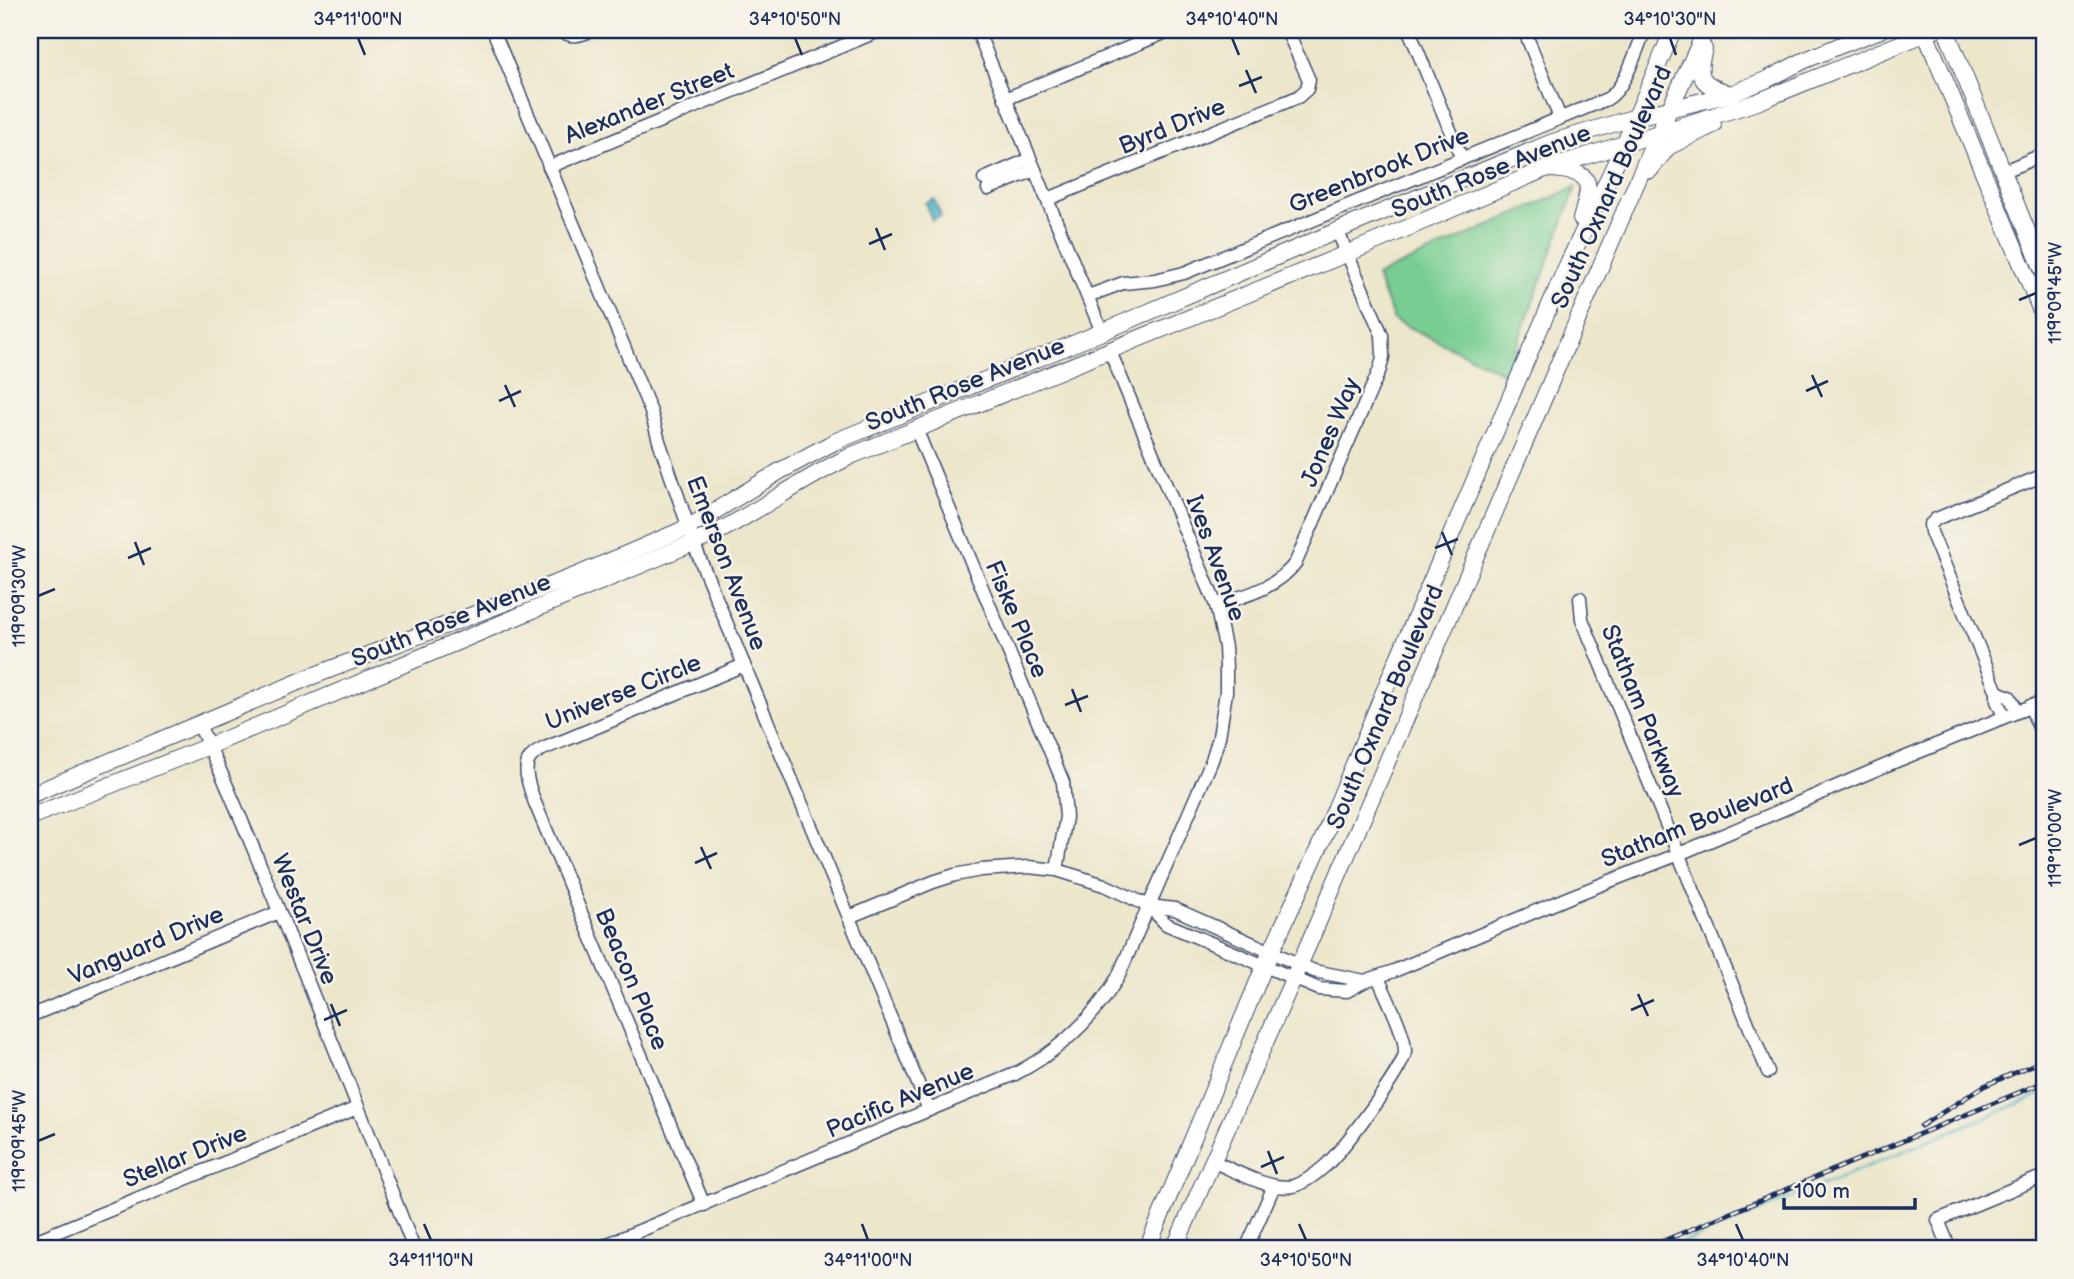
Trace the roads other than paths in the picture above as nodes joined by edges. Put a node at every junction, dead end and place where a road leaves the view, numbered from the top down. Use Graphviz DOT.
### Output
graph roads {
  1 [pos="493,30"];
  2 [pos="592,30"];
  3 [pos="881,30"];
  4 [pos="977,30"];
  5 [pos="1171,30"];
  6 [pos="1287,30"];
  7 [pos="1409,30"];
  8 [pos="1524,30"];
  9 [pos="1645,30"];
  10 [pos="1673,30"];
  11 [pos="1708,30"];
  12 [pos="1880,30"];
  13 [pos="1945,30"];
  14 [pos="561,31"];
  15 [pos="1928,31"];
  16 [pos="1731,94"];
  17 [pos="1005,99"];
  18 [pos="1757,102"];
  19 [pos="1669,110"];
  20 [pos="1636,117"];
  21 [pos="1560,118"];
  22 [pos="1659,133"];
  23 [pos="1625,143"];
  24 [pos="2044,153"];
  25 [pos="1462,159"];
  26 [pos="1032,164"];
  27 [pos="549,167"];
  28 [pos="1545,169"];
  29 [pos="2002,172"];
  30 [pos="986,184"];
  31 [pos="1630,198"];
  32 [pos="1048,199"];
  33 [pos="1338,232"];
  34 [pos="1347,253"];
  35 [pos="1565,270"];
  36 [pos="2044,273"];
  37 [pos="1088,296"];
  38 [pos="2044,318"];
  39 [pos="1102,332"];
  40 [pos="1109,349"];
  41 [pos="1013,390"];
  42 [pos="916,429"];
  43 [pos="2044,474"];
  44 [pos="692,535"];
  45 [pos="1580,598"];
  46 [pos="1216,605"];
  47 [pos="744,665"];
  48 [pos="310,677"];
  49 [pos="1997,692"];
  50 [pos="2044,701"];
  51 [pos="2030,706"];
  52 [pos="2017,711"];
  53 [pos="2004,716"];
  54 [pos="198,723"];
  55 [pos="172,734"];
  56 [pos="2044,739"];
  57 [pos="209,746"];
  58 [pos="526,768"];
  59 [pos="145,771"];
  60 [pos="30,795"];
  61 [pos="30,817"];
  62 [pos="1679,854"];
  63 [pos="1058,870"];
  64 [pos="1149,906"];
  65 [pos="279,912"];
  66 [pos="849,917"];
  67 [pos="1272,951"];
  68 [pos="1265,967"];
  69 [pos="1295,971"];
  70 [pos="1371,979"];
  71 [pos="30,1016"];
  72 [pos="1768,1072"];
  73 [pos="357,1108"];
  74 [pos="929,1110"];
  75 [pos="1212,1161"];
  76 [pos="2043,1180"];
  77 [pos="1274,1186"];
  78 [pos="704,1205"];
  79 [pos="30,1243"];
  80 [pos="414,1249"];
  81 [pos="596,1249"];
  82 [pos="1147,1249"];
  83 [pos="1174,1249"];
  84 [pos="1246,1249"];
  85 [pos="1950,1249"];
  1 -- 27 [label="street, Emerson Avenue"];
  2 -- 14 [label="street"];
  3 -- 27 [label="street, Alexander Street"];
  4 -- 17 [label="street"];
  5 -- 17 [label="street"];
  6 -- 32 [label="street, Byrd Drive"];
  7 -- 25 [label="street"];
  8 -- 21 [label="street"];
  9 -- 21 [label="street, Greenbrook Drive"];
  10 -- 20 [label="main road, South Oxnard Boulevard"];
  11 -- 16 [label="main road"];
  11 -- 19 [label="main road, South Oxnard Boulevard"];
  12 -- 16 [label="main road, South Rose Avenue"];
  13 -- 29 [label="main road"];
  15 -- 18 [label="main road, South Rose Avenue"];
  15 -- 38 [label="main road"];
  16 -- 19 [label="main road, South Rose Avenue"];
  17 -- 26 [label="street"];
  18 -- 22 [label="main road, South Rose Avenue"];
  18 -- 31 [label="main road"];
  19 -- 20 [label="main road, South Rose Avenue"];
  19 -- 22 [label="main road, South Oxnard Boulevard"];
  20 -- 23 [label="main road, South Oxnard Boulevard"];
  20 -- 33 [label="main road, South Rose Avenue"];
  21 -- 25 [label="street, Greenbrook Drive"];
  22 -- 23 [label="main road, South Rose Avenue"];
  22 -- 31 [label="main road, South Oxnard Boulevard"];
  23 -- 28 [label="main road, South Rose Avenue"];
  23 -- 35 [label="main road, South Oxnard Boulevard"];
  24 -- 29 [label="street"];
  25 -- 37 [label="street, Greenbrook Drive"];
  26 -- 30 [label="street"];
  26 -- 32 [label="street"];
  27 -- 44 [label="street, Emerson Avenue"];
  28 -- 34 [label="main road, South Rose Avenue"];
  28 -- 35 [label="main road"];
  29 -- 36 [label="main road"];
  31 -- 69 [label="main road, South Oxnard Boulevard"];
  32 -- 37 [label="street"];
  33 -- 34 [label="street, Jones Way"];
  33 -- 39 [label="main road, South Rose Avenue"];
  34 -- 40 [label="main road, South Rose Avenue"];
  34 -- 46 [label="street, Jones Way"];
  35 -- 67 [label="main road, South Oxnard Boulevard"];
  37 -- 39 [label="street"];
  39 -- 41 [label="main road"];
  39 -- 44 [label="main road, South Rose Avenue"];
  40 -- 41 [label="main road, South Rose Avenue"];
  40 -- 46 [label="street, Ives Avenue"];
  41 -- 42 [label="main road, South Rose Avenue"];
  42 -- 44 [label="main road, South Rose Avenue"];
  42 -- 63 [label="street, Fiske Place"];
  43 -- 49 [label="street"];
  44 -- 47 [label="street, Emerson Avenue"];
  44 -- 48 [label="main road, South Rose Avenue"];
  44 -- 57 [label="main road, South Rose Avenue"];
  45 -- 62 [label="street, Statham Parkway"];
  46 -- 64 [label="street, Ives Avenue"];
  47 -- 58 [label="street, Universe Circle"];
  47 -- 66 [label="street, Emerson Avenue"];
  48 -- 54 [label="main road, South Rose Avenue"];
  48 -- 57 [label="main road"];
  49 -- 52 [label="street"];
  49 -- 53 [label="street"];
  50 -- 51 [label="street, Statham Boulevard"];
  51 -- 52 [label="street, Statham Boulevard"];
  51 -- 56 [label="street"];
  52 -- 53 [label="street, Statham Boulevard"];
  53 -- 62 [label="street, Statham Boulevard"];
  54 -- 55 [label="main road, South Rose Avenue"];
  54 -- 57 [label="street, Westar Drive"];
  55 -- 59 [label="main road"];
  55 -- 60 [label="main road, South Rose Avenue"];
  57 -- 59 [label="main road, South Rose Avenue"];
  57 -- 65 [label="street, Westar Drive"];
  58 -- 78 [label="street, Beacon Place"];
  59 -- 61 [label="main road, South Rose Avenue"];
  62 -- 70 [label="street, Statham Boulevard"];
  62 -- 72 [label="street, Statham Parkway"];
  63 -- 64 [label="street, Statham Boulevard"];
  63 -- 66 [label="street, Statham Boulevard"];
  64 -- 67 [label="street, Statham Boulevard"];
  64 -- 68 [label="street, Statham Boulevard"];
  64 -- 74 [label="street, Pacific Avenue"];
  65 -- 71 [label="street, Vanguard Drive"];
  65 -- 73 [label="street, Westar Drive"];
  66 -- 74 [label="street, Emerson Avenue"];
  67 -- 68 [label="main road, South Oxnard Boulevard"];
  67 -- 69 [label="street, Statham Boulevard"];
  68 -- 69 [label="street, Statham Boulevard"];
  68 -- 82 [label="main road, South Oxnard Boulevard"];
  69 -- 70 [label="street, Statham Boulevard"];
  69 -- 75 [label="main road, South Oxnard Boulevard"];
  70 -- 77 [label="street"];
  73 -- 79 [label="street, Stellar Drive"];
  73 -- 80 [label="street, Westar Drive"];
  74 -- 78 [label="street, Pacific Avenue"];
  75 -- 77 [label="street"];
  75 -- 83 [label="main road, South Oxnard Boulevard"];
  76 -- 85 [label="street"];
  77 -- 84 [label="street"];
  78 -- 81 [label="street, Pacific Avenue"];
}
